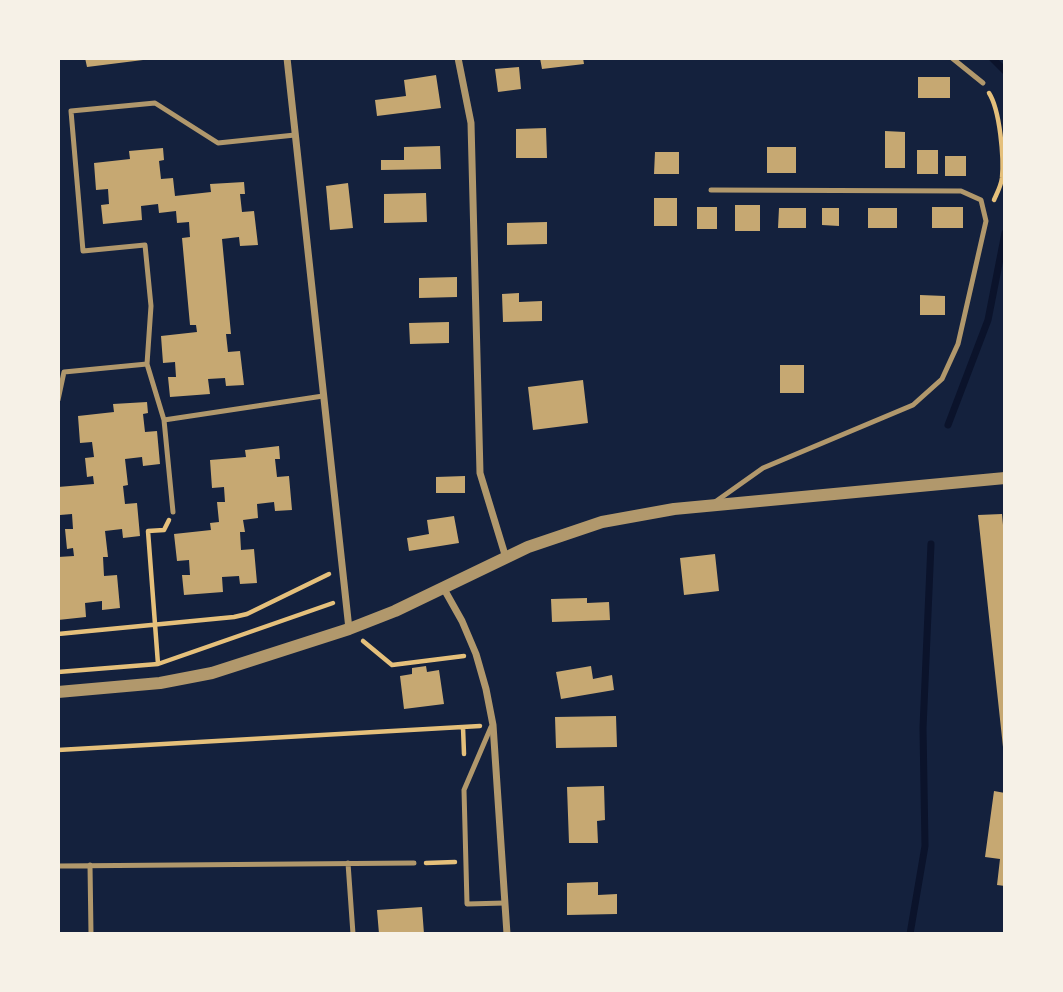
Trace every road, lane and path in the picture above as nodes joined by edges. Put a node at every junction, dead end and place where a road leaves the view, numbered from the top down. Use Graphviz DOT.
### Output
graph roads {
  1 [pos="287,58"];
  2 [pos="458,58"];
  3 [pos="951,58"];
  4 [pos="983,83"];
  5 [pos="295,135"];
  6 [pos="712,190"];
  7 [pos="986,220"];
  8 [pos="147,364"];
  9 [pos="323,396"];
  10 [pos="58,400"];
  11 [pos="164,420"];
  12 [pos="1005,478"];
  13 [pos="709,506"];
  14 [pos="173,512"];
  15 [pos="164,530"];
  16 [pos="506,558"];
  17 [pos="342,568"];
  18 [pos="444,589"];
  19 [pos="345,599"];
  20 [pos="155,625"];
  21 [pos="349,629"];
  22 [pos="58,634"];
  23 [pos="476,654"];
  24 [pos="158,664"];
  25 [pos="58,672"];
  26 [pos="58,692"];
  27 [pos="493,725"];
  28 [pos="58,750"];
  29 [pos="466,862"];
  30 [pos="348,863"];
  31 [pos="414,863"];
  32 [pos="90,865"];
  33 [pos="58,866"];
  34 [pos="505,903"];
  35 [pos="90,934"];
  36 [pos="353,934"];
  37 [pos="507,934"];
  1 -- 5 [label="street"];
  2 -- 16 [label="street"];
  3 -- 4 [label="lane"];
  4 -- 7 [label="path"];
  5 -- 8 [label="lane"];
  5 -- 9 [label="street"];
  6 -- 7 [label="lane"];
  7 -- 13 [label="lane"];
  8 -- 10 [label="lane"];
  8 -- 11 [label="lane"];
  9 -- 11 [label="lane"];
  9 -- 17 [label="street"];
  11 -- 14 [label="lane"];
  12 -- 13 [label="street"];
  13 -- 16 [label="street"];
  15 -- 20 [label="path"];
  16 -- 18 [label="street"];
  17 -- 19 [label="street"];
  17 -- 20 [label="path"];
  18 -- 21 [label="street"];
  18 -- 23 [label="street"];
  19 -- 21 [label="street"];
  19 -- 24 [label="path"];
  20 -- 22 [label="path"];
  20 -- 24 [label="path"];
  21 -- 23 [label="path"];
  21 -- 26 [label="street"];
  23 -- 27 [label="street"];
  24 -- 25 [label="path"];
  27 -- 28 [label="path"];
  27 -- 29 [label="lane"];
  27 -- 34 [label="street"];
  29 -- 31 [label="path"];
  29 -- 34 [label="lane"];
  30 -- 31 [label="lane"];
  30 -- 32 [label="lane"];
  30 -- 36 [label="lane"];
  32 -- 33 [label="lane"];
  32 -- 35 [label="lane"];
  34 -- 37 [label="street"];
}
